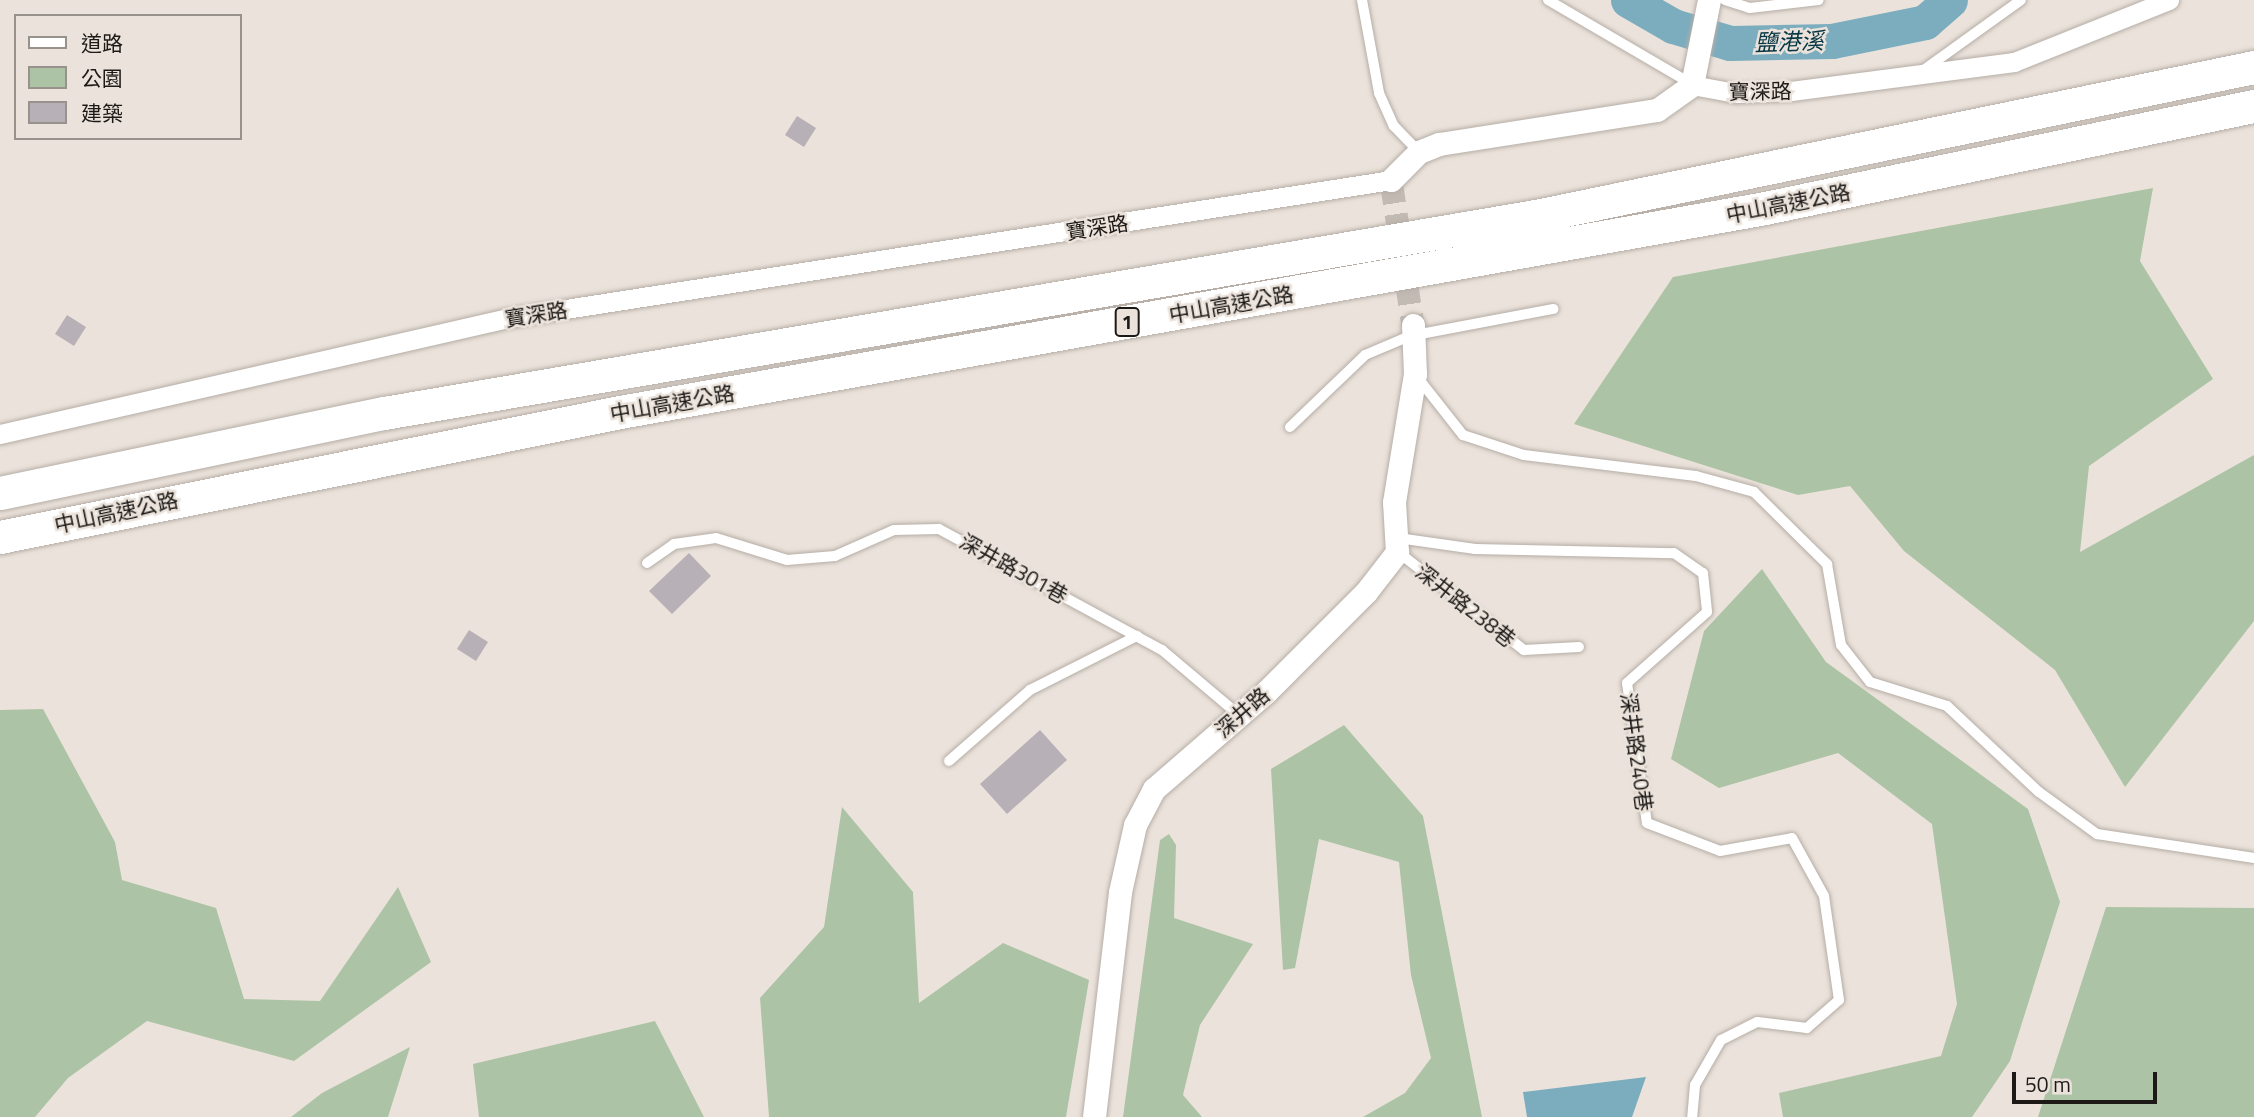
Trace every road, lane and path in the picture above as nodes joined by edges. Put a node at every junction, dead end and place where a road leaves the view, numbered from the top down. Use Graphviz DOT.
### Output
graph roads {
  1 [pos="1362,0"];
  2 [pos="1548,0"];
  3 [pos="1709,0"];
  4 [pos="1725,0"];
  5 [pos="1819,0"];
  6 [pos="2021,0"];
  7 [pos="2169,0"];
  8 [pos="2254,67"];
  9 [pos="1913,76"];
  10 [pos="1692,85"];
  11 [pos="2254,106"];
  12 [pos="1419,152"];
  13 [pos="1391,180"];
  14 [pos="1553,309"];
  15 [pos="1412,330"];
  16 [pos="1415,374"];
  17 [pos="1290,428"];
  18 [pos="0,434"];
  19 [pos="0,493"];
  20 [pos="0,537"];
  21 [pos="1398,545"];
  22 [pos="647,563"];
  23 [pos="1137,636"];
  24 [pos="1579,647"];
  25 [pos="1239,715"];
  26 [pos="949,761"];
  27 [pos="2254,858"];
  28 [pos="1094,1117"];
  29 [pos="1692,1117"];
  1 -- 12 [label="lane"];
  2 -- 10 [label="lane"];
  3 -- 10 [label="street"];
  4 -- 5 [label="lane"];
  6 -- 9 [label="lane"];
  7 -- 9 [label="street, 寶深路"];
  8 -- 19 [label="highway, 中山高速公路 / 1"];
  9 -- 10 [label="street, 寶深路"];
  10 -- 12 [label="street"];
  11 -- 20 [label="highway, 中山高速公路 / 1"];
  12 -- 13 [label="street, 寶深路"];
  13 -- 18 [label="street, 寶深路"];
  14 -- 15 [label="lane"];
  15 -- 16 [label="street"];
  15 -- 17 [label="lane"];
  16 -- 21 [label="street"];
  16 -- 27 [label="lane"];
  21 -- 24 [label="lane, 深井路238巷"];
  21 -- 25 [label="street, 深井路"];
  21 -- 29 [label="lane, 深井路240巷"];
  22 -- 23 [label="lane, 深井路301巷"];
  23 -- 25 [label="lane, 深井路301巷"];
  23 -- 26 [label="lane"];
  25 -- 28 [label="street, 深井路"];
}
